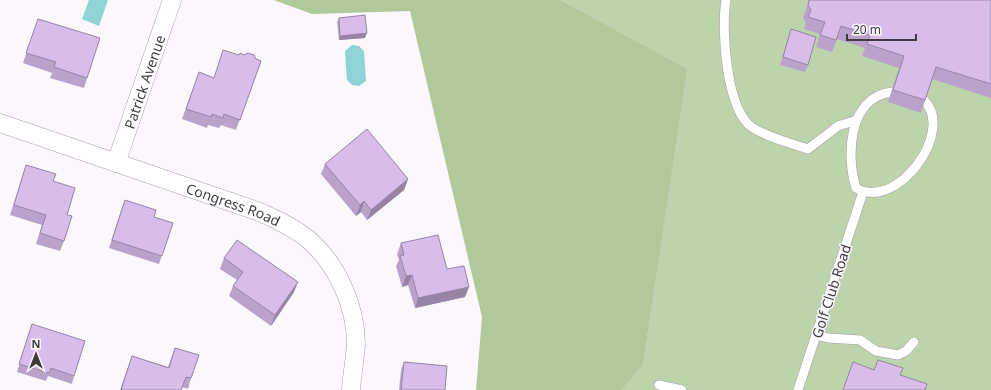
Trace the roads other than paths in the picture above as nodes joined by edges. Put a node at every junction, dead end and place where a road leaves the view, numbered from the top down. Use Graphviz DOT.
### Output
graph roads {
  1 [pos="172,0"];
  2 [pos="726,0"];
  3 [pos="892,92"];
  4 [pos="924,100"];
  5 [pos="857,120"];
  6 [pos="0,123"];
  7 [pos="116,163"];
  8 [pos="863,192"];
  9 [pos="816,335"];
  10 [pos="914,342"];
  11 [pos="659,385"];
  12 [pos="351,390"];
  13 [pos="682,390"];
  14 [pos="798,390"];
  1 -- 7 [label="street, Patrick Avenue"];
  2 -- 5 [label="lane"];
  3 -- 5 [label="lane"];
  4 -- 8 [label="lane"];
  5 -- 8 [label="lane"];
  6 -- 7 [label="street, Congress Road"];
  7 -- 12 [label="street, Congress Road"];
  8 -- 9 [label="lane, Golf Club Road"];
  9 -- 10 [label="lane"];
  9 -- 14 [label="lane, Golf Club Road"];
  11 -- 13 [label="lane"];
}
